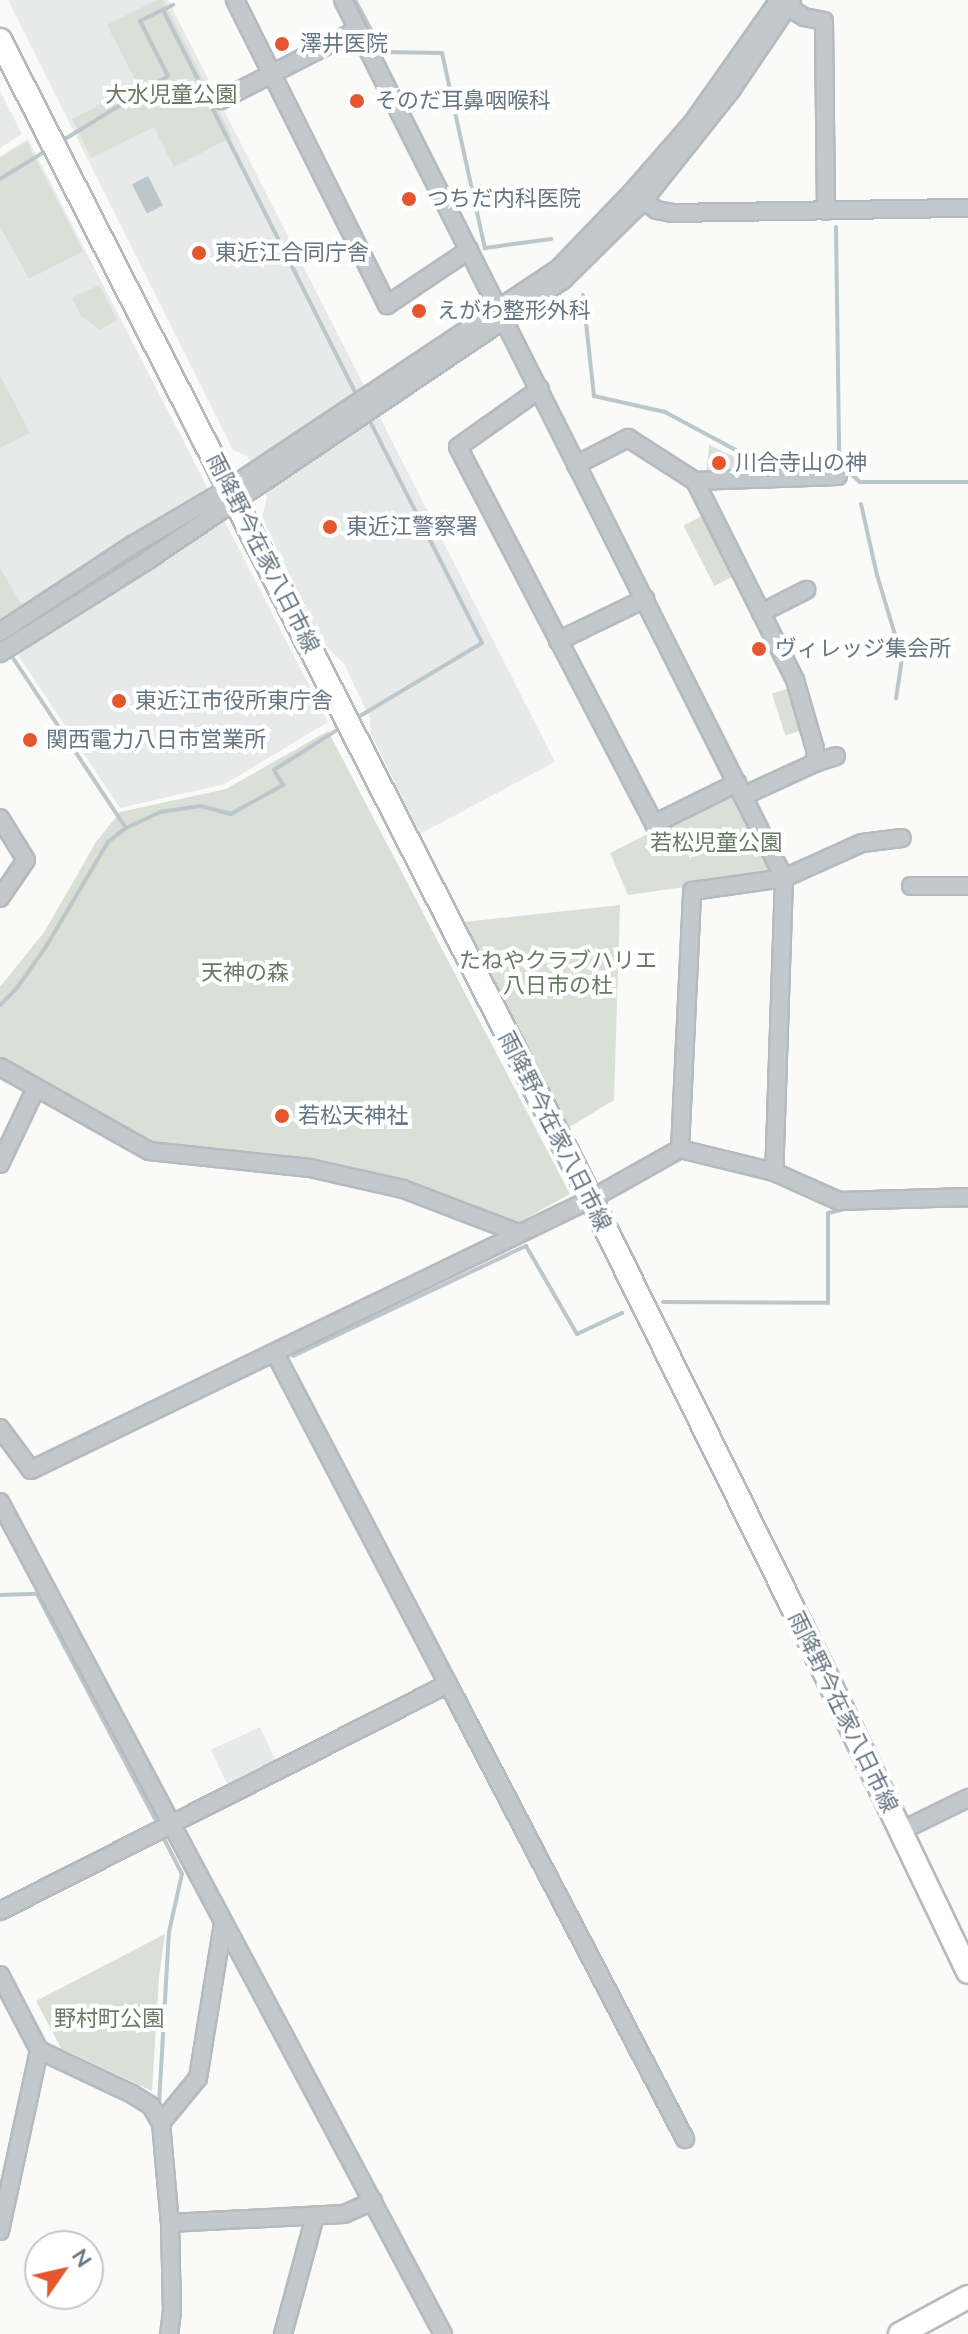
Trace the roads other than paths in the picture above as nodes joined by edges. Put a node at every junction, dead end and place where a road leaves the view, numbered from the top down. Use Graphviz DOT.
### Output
graph roads {
  1 [pos="235,0"];
  2 [pos="343,0"];
  3 [pos="786,2"];
  4 [pos="357,30"];
  5 [pos="0,40"];
  6 [pos="271,73"];
  7 [pos="221,100"];
  8 [pos="643,201"];
  9 [pos="968,208"];
  10 [pos="826,211"];
  11 [pos="469,250"];
  12 [pos="501,315"];
  13 [pos="540,389"];
  14 [pos="576,465"];
  15 [pos="838,476"];
  16 [pos="695,481"];
  17 [pos="234,494"];
  18 [pos="806,590"];
  19 [pos="645,599"];
  20 [pos="761,613"];
  21 [pos="0,632"];
  22 [pos="558,641"];
  23 [pos="0,653"];
  24 [pos="836,756"];
  25 [pos="815,763"];
  26 [pos="740,790"];
  27 [pos="0,818"];
  28 [pos="902,838"];
  29 [pos="784,878"];
  30 [pos="911,886"];
  31 [pos="968,886"];
  32 [pos="0,898"];
  33 [pos="0,1067"];
  34 [pos="36,1088"];
  35 [pos="680,1149"];
  36 [pos="0,1164"];
  37 [pos="774,1172"];
  38 [pos="968,1197"];
  39 [pos="591,1199"];
  40 [pos="518,1233"];
  41 [pos="275,1353"];
  42 [pos="0,1428"];
  43 [pos="0,1502"];
  44 [pos="448,1684"];
  45 [pos="968,1798"];
  46 [pos="170,1823"];
  47 [pos="901,1831"];
  48 [pos="0,1911"];
  49 [pos="223,1923"];
  50 [pos="968,1972"];
  51 [pos="0,1975"];
  52 [pos="39,2050"];
  53 [pos="161,2123"];
  54 [pos="685,2139"];
  55 [pos="373,2201"];
  56 [pos="315,2216"];
  57 [pos="170,2223"];
  58 [pos="0,2231"];
  59 [pos="966,2302"];
  60 [pos="169,2334"];
  61 [pos="283,2334"];
  62 [pos="443,2334"];
  63 [pos="900,2334"];
  1 -- 6 [label="street"];
  2 -- 4 [label="street"];
  3 -- 8 [label="street"];
  3 -- 10 [label="street"];
  3 -- 12 [label="street"];
  4 -- 6 [label="street"];
  4 -- 11 [label="street"];
  5 -- 17 [label="main road, 雨降野今在家八日市線"];
  6 -- 7 [label="street"];
  6 -- 11 [label="street"];
  8 -- 10 [label="street"];
  8 -- 12 [label="street"];
  9 -- 10 [label="street"];
  11 -- 12 [label="street"];
  12 -- 13 [label="street"];
  12 -- 17 [label="street"];
  13 -- 14 [label="street"];
  13 -- 22 [label="street"];
  14 -- 16 [label="street"];
  14 -- 19 [label="street"];
  15 -- 16 [label="street"];
  16 -- 20 [label="street"];
  17 -- 21 [label="street"];
  17 -- 23 [label="street"];
  17 -- 39 [label="main road, 雨降野今在家八日市線"];
  18 -- 20 [label="street"];
  19 -- 22 [label="street"];
  19 -- 26 [label="street"];
  20 -- 25 [label="street"];
  22 -- 26 [label="street"];
  24 -- 25 [label="street"];
  25 -- 26 [label="street"];
  26 -- 29 [label="street"];
  27 -- 32 [label="street"];
  28 -- 29 [label="street"];
  29 -- 35 [label="street"];
  29 -- 37 [label="street"];
  30 -- 31 [label="street"];
  33 -- 34 [label="street"];
  34 -- 36 [label="street"];
  34 -- 40 [label="street"];
  35 -- 37 [label="street"];
  35 -- 39 [label="street"];
  37 -- 38 [label="street"];
  39 -- 40 [label="street"];
  39 -- 47 [label="main road, 雨降野今在家八日市線"];
  40 -- 41 [label="street"];
  41 -- 42 [label="street"];
  41 -- 44 [label="street"];
  43 -- 46 [label="street"];
  44 -- 46 [label="street"];
  44 -- 54 [label="street"];
  45 -- 47 [label="street"];
  46 -- 48 [label="street"];
  46 -- 49 [label="street"];
  47 -- 50 [label="main road, 雨降野今在家八日市線"];
  49 -- 53 [label="street"];
  49 -- 55 [label="street"];
  51 -- 52 [label="street"];
  52 -- 53 [label="street"];
  52 -- 58 [label="street"];
  53 -- 57 [label="street"];
  55 -- 56 [label="street"];
  55 -- 62 [label="street"];
  56 -- 57 [label="street"];
  56 -- 61 [label="street"];
  57 -- 60 [label="street"];
  59 -- 63 [label="main road"];
}
